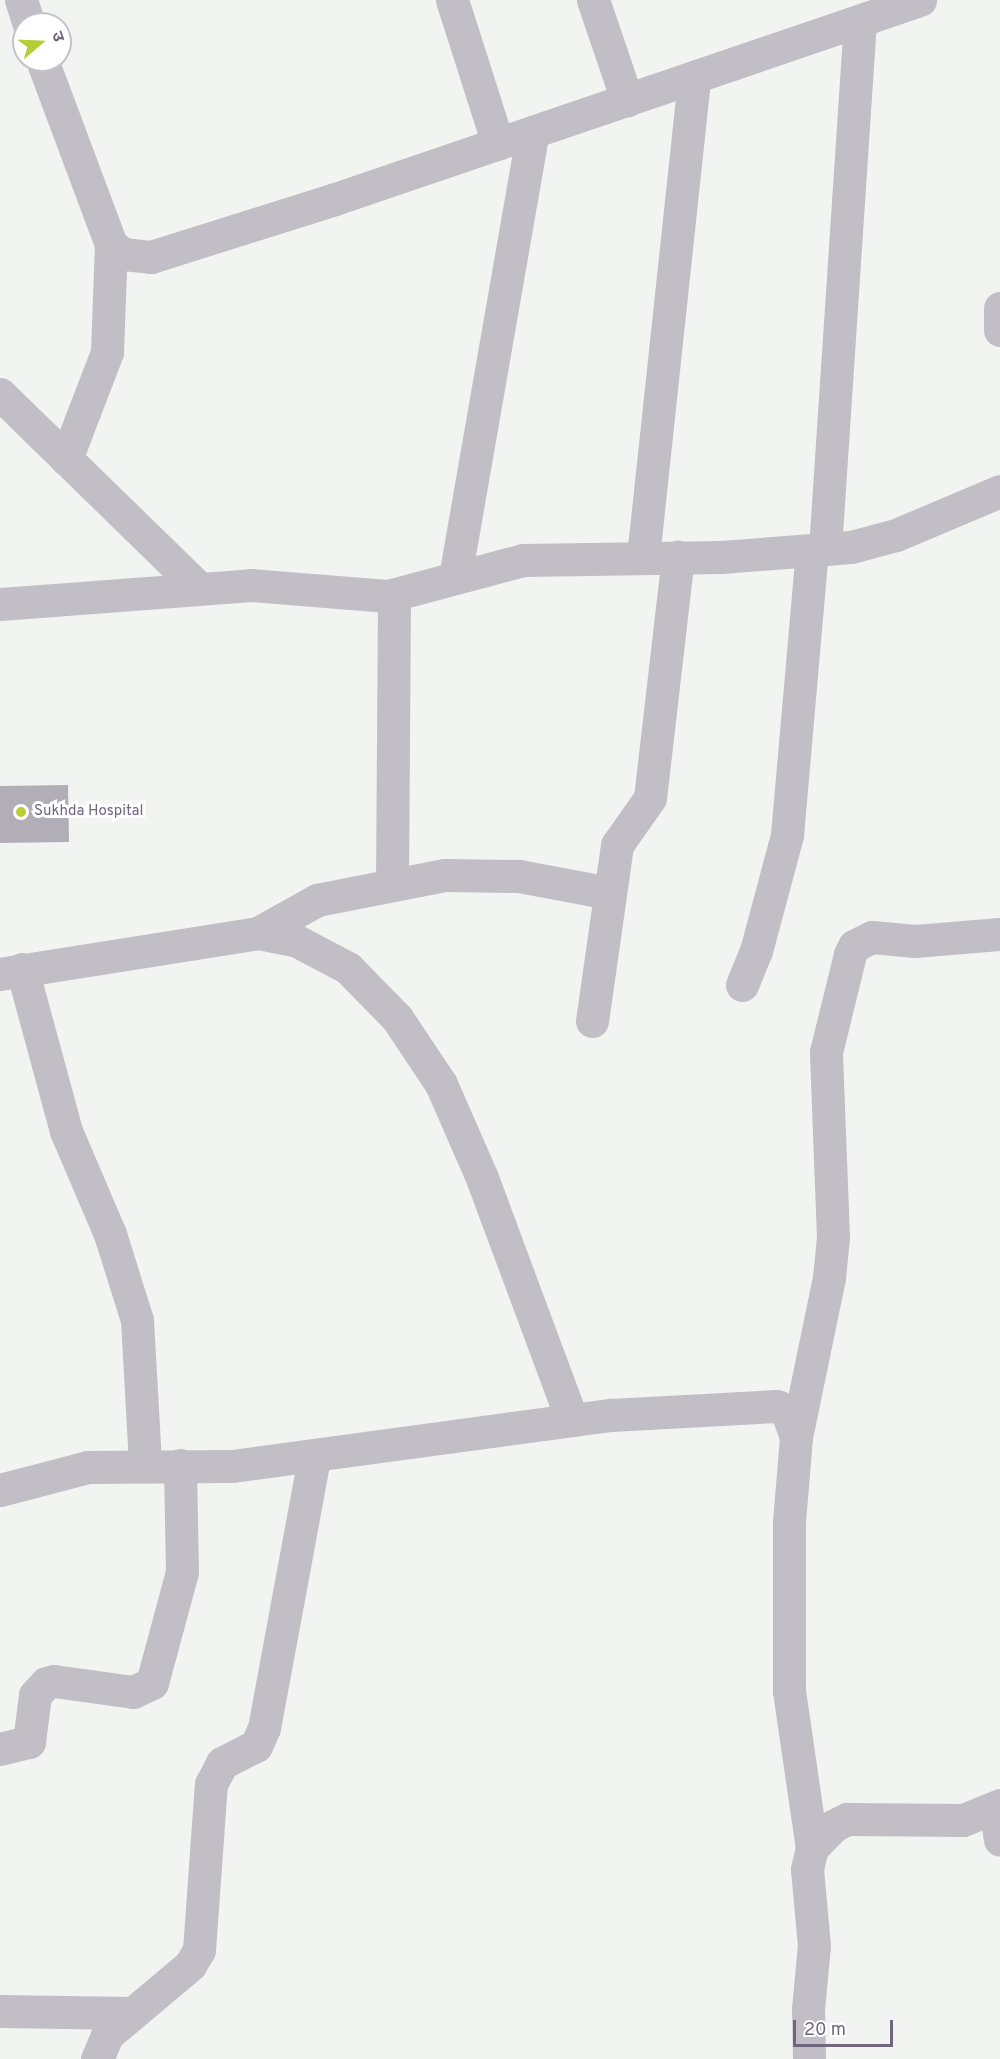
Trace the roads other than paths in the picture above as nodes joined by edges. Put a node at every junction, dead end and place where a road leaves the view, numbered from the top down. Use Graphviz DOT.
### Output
graph roads {
  1 [pos="452,0"];
  2 [pos="592,0"];
  3 [pos="920,0"];
  4 [pos="860,21"];
  5 [pos="46,72"];
  6 [pos="694,77"];
  7 [pos="627,100"];
  8 [pos="532,132"];
  9 [pos="498,144"];
  10 [pos="111,245"];
  11 [pos="1000,308"];
  12 [pos="1000,330"];
  13 [pos="0,394"];
  14 [pos="66,459"];
  15 [pos="1000,491"];
  16 [pos="818,550"];
  17 [pos="643,557"];
  18 [pos="678,557"];
  19 [pos="455,578"];
  20 [pos="199,588"];
  21 [pos="394,595"];
  22 [pos="0,604"];
  23 [pos="392,884"];
  24 [pos="609,893"];
  25 [pos="258,933"];
  26 [pos="1000,934"];
  27 [pos="11,971"];
  28 [pos="742,985"];
  29 [pos="592,1021"];
  30 [pos="572,1420"];
  31 [pos="796,1437"];
  32 [pos="314,1458"];
  33 [pos="145,1465"];
  34 [pos="180,1465"];
  35 [pos="0,1490"];
  36 [pos="0,1749"];
  37 [pos="997,1807"];
  38 [pos="1000,1840"];
  39 [pos="812,1848"];
  40 [pos="0,2011"];
  41 [pos="131,2013"];
  42 [pos="97,2059"];
  43 [pos="809,2059"];
  1 -- 9 [label="street"];
  2 -- 7 [label="street"];
  3 -- 4 [label="street"];
  4 -- 6 [label="street"];
  4 -- 16 [label="street"];
  5 -- 10 [label="street"];
  6 -- 7 [label="street"];
  6 -- 17 [label="street"];
  7 -- 8 [label="street"];
  8 -- 9 [label="street"];
  8 -- 19 [label="street"];
  9 -- 10 [label="street"];
  10 -- 14 [label="street"];
  11 -- 12 [label="street"];
  13 -- 14 [label="street"];
  14 -- 20 [label="street"];
  15 -- 16 [label="street"];
  16 -- 18 [label="street"];
  16 -- 28 [label="street"];
  17 -- 18 [label="street"];
  17 -- 19 [label="street"];
  18 -- 24 [label="street"];
  19 -- 21 [label="street"];
  20 -- 21 [label="street"];
  20 -- 22 [label="street"];
  21 -- 23 [label="street"];
  23 -- 24 [label="street"];
  23 -- 25 [label="street"];
  24 -- 29 [label="street"];
  25 -- 27 [label="street"];
  25 -- 30 [label="street"];
  26 -- 31 [label="street"];
  27 -- 33 [label="street"];
  30 -- 31 [label="street"];
  30 -- 32 [label="street"];
  31 -- 39 [label="street"];
  32 -- 34 [label="street"];
  32 -- 41 [label="street"];
  33 -- 34 [label="street"];
  33 -- 35 [label="street"];
  34 -- 36 [label="street"];
  37 -- 38 [label="street"];
  37 -- 39 [label="street"];
  39 -- 43 [label="street"];
  40 -- 41 [label="street"];
  41 -- 42 [label="street"];
}
